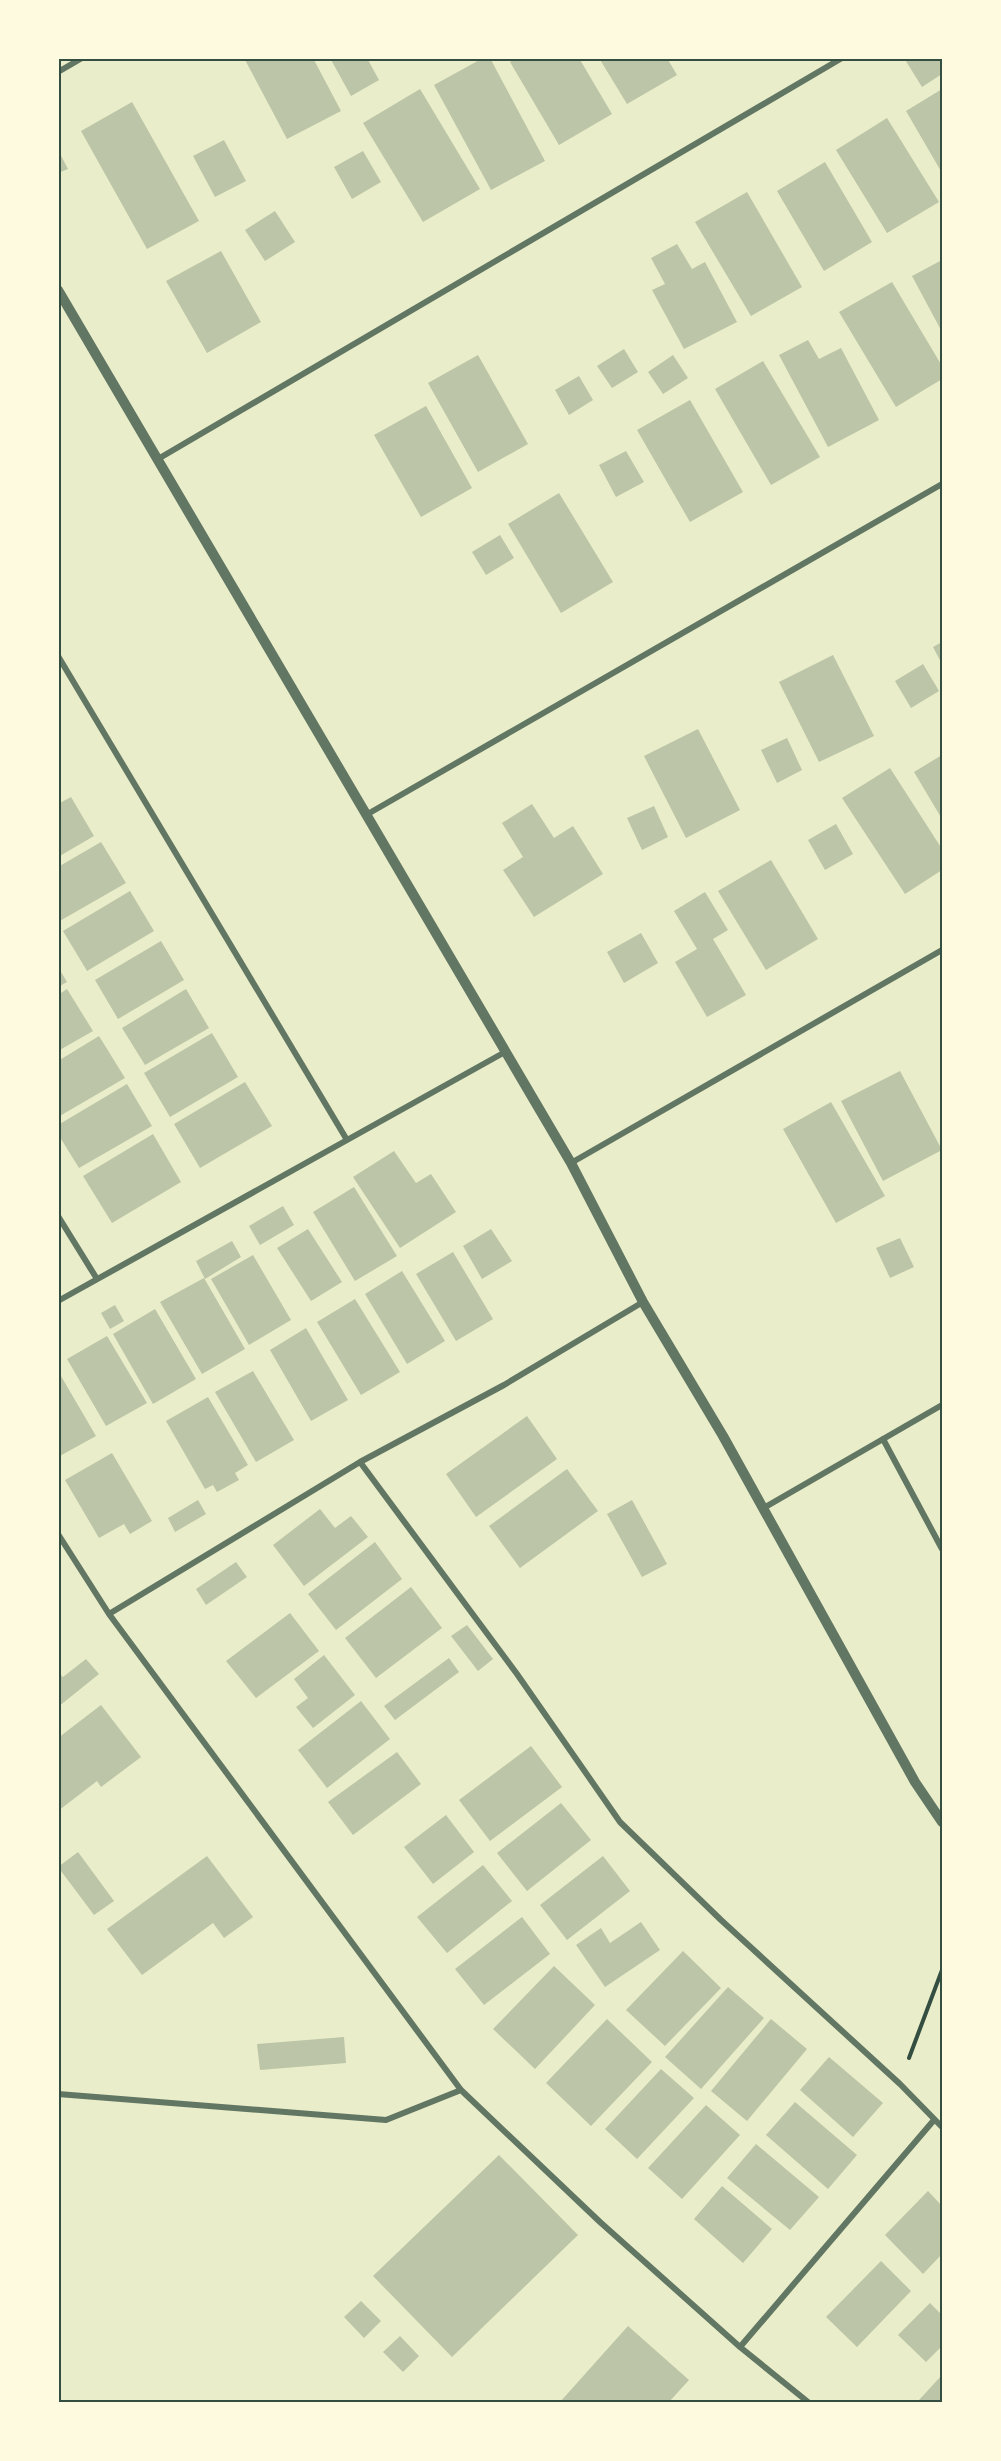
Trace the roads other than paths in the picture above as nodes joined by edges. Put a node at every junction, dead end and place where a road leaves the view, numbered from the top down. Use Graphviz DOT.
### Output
graph roads {
  1 [pos="82,58"];
  2 [pos="842,58"];
  3 [pos="58,72"];
  4 [pos="58,290"];
  5 [pos="158,459"];
  6 [pos="942,484"];
  7 [pos="58,657"];
  8 [pos="366,815"];
  9 [pos="942,951"];
  10 [pos="505,1052"];
  11 [pos="347,1140"];
  12 [pos="571,1163"];
  13 [pos="58,1216"];
  14 [pos="97,1279"];
  15 [pos="58,1301"];
  16 [pos="643,1302"];
  17 [pos="942,1405"];
  18 [pos="883,1439"];
  19 [pos="360,1462"];
  20 [pos="762,1509"];
  21 [pos="58,1534"];
  22 [pos="942,1550"];
  23 [pos="109,1614"];
  24 [pos="942,1822"];
  25 [pos="461,2090"];
  26 [pos="58,2094"];
  27 [pos="934,2120"];
  28 [pos="942,2127"];
  29 [pos="740,2347"];
  30 [pos="808,2403"];
  1 -- 3 [label="street"];
  2 -- 5 [label="street"];
  4 -- 5 [label="street"];
  5 -- 8 [label="street"];
  6 -- 8 [label="street"];
  7 -- 11 [label="street"];
  8 -- 10 [label="street"];
  9 -- 12 [label="street"];
  10 -- 11 [label="street"];
  10 -- 12 [label="street"];
  11 -- 14 [label="street"];
  12 -- 16 [label="street"];
  13 -- 14 [label="street"];
  14 -- 15 [label="street"];
  16 -- 19 [label="street"];
  16 -- 20 [label="street"];
  17 -- 18 [label="street"];
  18 -- 20 [label="street"];
  18 -- 22 [label="street"];
  19 -- 23 [label="street"];
  19 -- 27 [label="street"];
  20 -- 24 [label="street"];
  21 -- 23 [label="street"];
  23 -- 25 [label="street"];
  25 -- 26 [label="street"];
  25 -- 29 [label="street"];
  27 -- 28 [label="street"];
  27 -- 29 [label="street"];
  29 -- 30 [label="street"];
}
